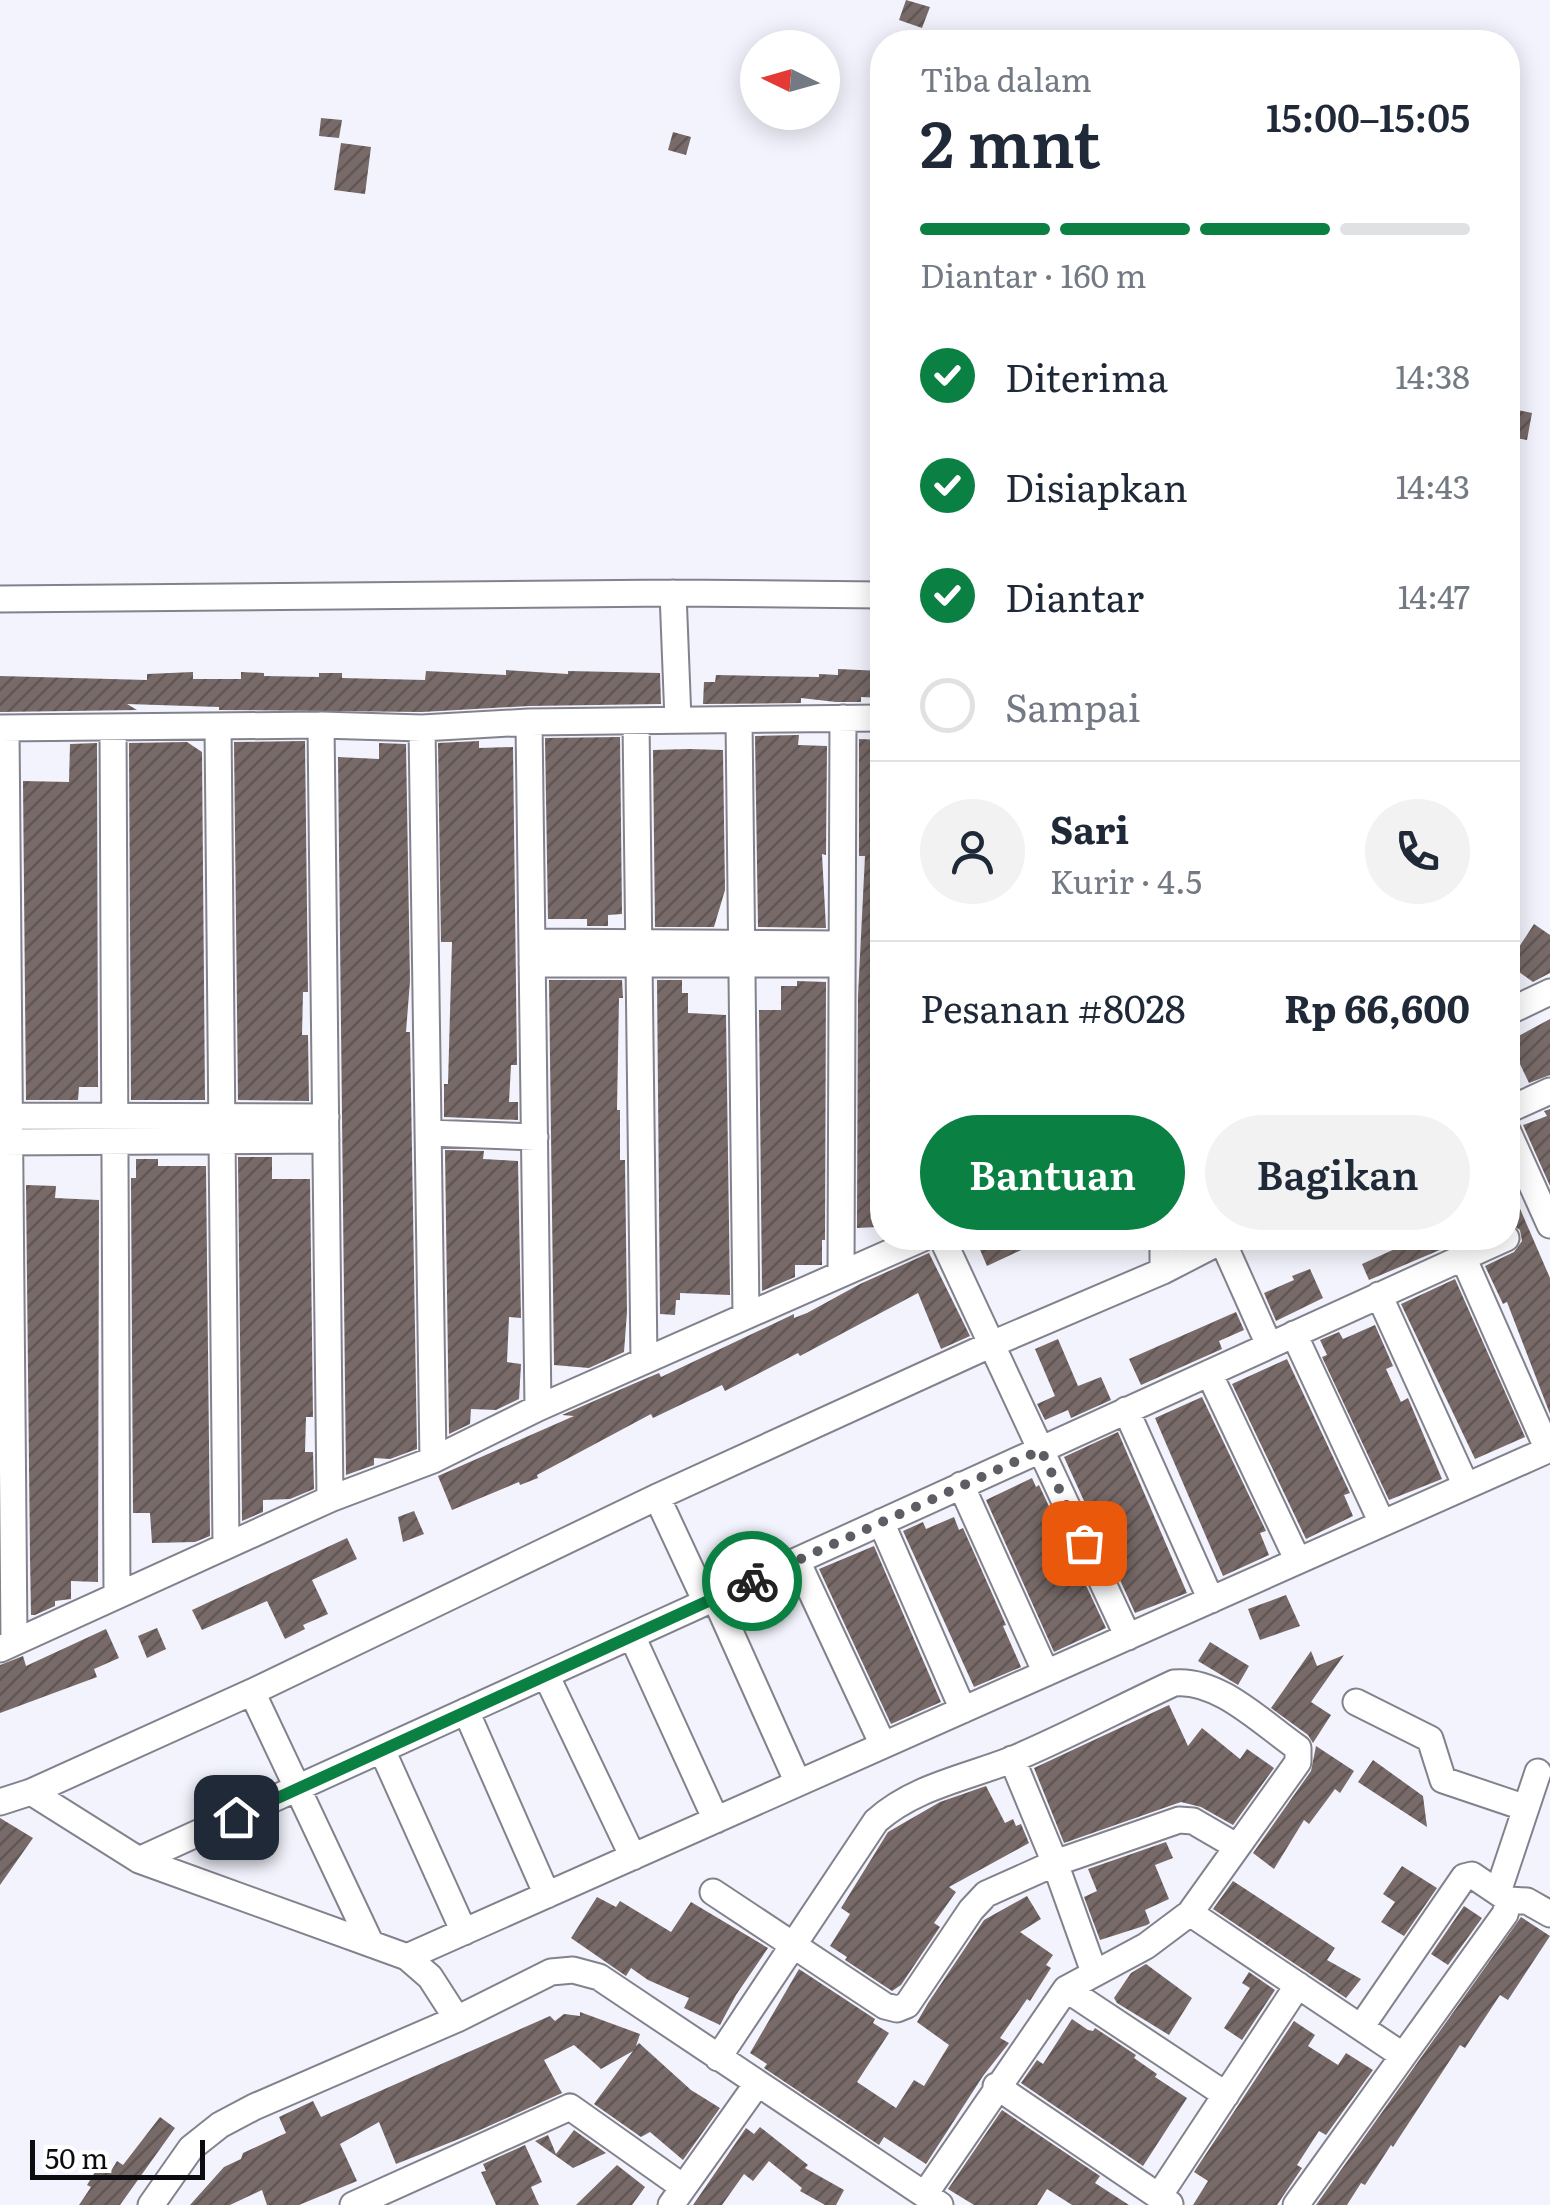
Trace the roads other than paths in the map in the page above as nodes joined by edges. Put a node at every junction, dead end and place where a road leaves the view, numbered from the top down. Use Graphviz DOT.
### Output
graph roads {
  1 [pos="674,593"];
  2 [pos="870,595"];
  3 [pos="0,598"];
  4 [pos="842,718"];
  5 [pos="870,718"];
  6 [pos="678,720"];
  7 [pos="739,720"];
  8 [pos="636,721"];
  9 [pos="529,722"];
  10 [pos="322,725"];
  11 [pos="218,726"];
  12 [pos="113,727"];
  13 [pos="3,728"];
  14 [pos="422,728"];
  15 [pos="532,953"];
  16 [pos="639,954"];
  17 [pos="742,954"];
  18 [pos="842,954"];
  19 [pos="1550,992"];
  20 [pos="1520,1006"];
  21 [pos="1550,1091"];
  22 [pos="1520,1105"];
  23 [pos="222,1128"];
  24 [pos="326,1128"];
  25 [pos="5,1129"];
  26 [pos="116,1129"];
  27 [pos="428,1133"];
  28 [pos="534,1137"];
  29 [pos="1520,1157"];
  30 [pos="1546,1210"];
  31 [pos="1520,1228"];
  32 [pos="895,1250"];
  33 [pos="948,1250"];
  34 [pos="1163,1250"];
  35 [pos="1203,1250"];
  36 [pos="1229,1250"];
  37 [pos="1479,1250"];
  38 [pos="1464,1257"];
  39 [pos="1163,1271"];
  40 [pos="841,1274"];
  41 [pos="1379,1295"];
  42 [pos="746,1316"];
  43 [pos="1294,1334"];
  44 [pos="992,1344"];
  45 [pos="1269,1345"];
  46 [pos="644,1361"];
  47 [pos="1209,1373"];
  48 [pos="538,1408"];
  49 [pos="1126,1410"];
  50 [pos="1549,1449"];
  51 [pos="1041,1450"];
  52 [pos="433,1460"];
  53 [pos="962,1486"];
  54 [pos="1466,1486"];
  55 [pos="658,1496"];
  56 [pos="330,1499"];
  57 [pos="881,1522"];
  58 [pos="1382,1524"];
  59 [pos="226,1546"];
  60 [pos="796,1560"];
  61 [pos="1298,1561"];
  62 [pos="116,1594"];
  63 [pos="711,1600"];
  64 [pos="1211,1600"];
  65 [pos="632,1636"];
  66 [pos="1128,1637"];
  67 [pos="7,1644"];
  68 [pos="1046,1673"];
  69 [pos="546,1676"];
  70 [pos="252,1692"];
  71 [pos="1356,1702"];
  72 [pos="963,1710"];
  73 [pos="466,1711"];
  74 [pos="883,1746"];
  75 [pos="382,1750"];
  76 [pos="1012,1760"];
  77 [pos="1538,1772"];
  78 [pos="798,1783"];
  79 [pos="300,1788"];
  80 [pos="31,1792"];
  81 [pos="0,1802"];
  82 [pos="1526,1808"];
  83 [pos="716,1820"];
  84 [pos="1236,1846"];
  85 [pos="632,1857"];
  86 [pos="140,1860"];
  87 [pos="1055,1863"];
  88 [pos="714,1892"];
  89 [pos="546,1895"];
  90 [pos="1503,1896"];
  91 [pos="1190,1913"];
  92 [pos="1550,1914"];
  93 [pos="464,1932"];
  94 [pos="371,1944"];
  95 [pos="795,1944"];
  96 [pos="407,1957"];
  97 [pos="1094,1972"];
  98 [pos="1298,1985"];
  99 [pos="1066,1988"];
  100 [pos="456,2019"];
  101 [pos="1360,2027"];
  102 [pos="1402,2055"];
  103 [pos="718,2058"];
  104 [pos="756,2084"];
  105 [pos="996,2086"];
  106 [pos="1226,2095"];
  107 [pos="677,2196"];
  108 [pos="932,2200"];
  109 [pos="1166,2201"];
  110 [pos="151,2205"];
  111 [pos="353,2205"];
  112 [pos="1296,2205"];
  1 -- 2 [label="street"];
  1 -- 3 [label="street"];
  1 -- 6 [label="street"];
  4 -- 5 [label="street"];
  4 -- 7 [label="street"];
  4 -- 18 [label="street"];
  6 -- 7 [label="street"];
  6 -- 8 [label="street"];
  7 -- 17 [label="street"];
  8 -- 9 [label="street"];
  8 -- 16 [label="street"];
  9 -- 14 [label="street"];
  9 -- 15 [label="street"];
  10 -- 11 [label="street"];
  10 -- 14 [label="street"];
  10 -- 24 [label="street"];
  11 -- 12 [label="street"];
  11 -- 23 [label="street"];
  12 -- 13 [label="street"];
  12 -- 26 [label="street"];
  13 -- 25 [label="street"];
  14 -- 27 [label="street"];
  15 -- 16 [label="street"];
  15 -- 28 [label="street"];
  16 -- 17 [label="street"];
  16 -- 46 [label="street"];
  17 -- 18 [label="street"];
  17 -- 42 [label="street"];
  18 -- 40 [label="street"];
  19 -- 20 [label="street"];
  21 -- 22 [label="street"];
  23 -- 24 [label="street"];
  23 -- 26 [label="street"];
  23 -- 59 [label="street"];
  24 -- 56 [label="street"];
  25 -- 26 [label="street"];
  25 -- 67 [label="street"];
  26 -- 62 [label="street"];
  27 -- 28 [label="street"];
  27 -- 52 [label="street"];
  28 -- 48 [label="street"];
  29 -- 30 [label="street"];
  30 -- 31 [label="street"];
  32 -- 40 [label="street"];
  33 -- 44 [label="street"];
  34 -- 39 [label="street"];
  35 -- 39 [label="street"];
  36 -- 45 [label="street"];
  37 -- 38 [label="street"];
  38 -- 41 [label="street"];
  38 -- 50 [label="street"];
  39 -- 44 [label="street"];
  40 -- 42 [label="street"];
  41 -- 43 [label="street"];
  41 -- 54 [label="street"];
  42 -- 46 [label="street"];
  43 -- 45 [label="street"];
  43 -- 58 [label="street"];
  44 -- 51 [label="street"];
  44 -- 55 [label="street"];
  45 -- 47 [label="street"];
  46 -- 48 [label="street"];
  47 -- 49 [label="street"];
  47 -- 61 [label="street"];
  48 -- 52 [label="street"];
  49 -- 51 [label="street"];
  49 -- 64 [label="street"];
  50 -- 54 [label="street"];
  51 -- 53 [label="street"];
  51 -- 66 [label="street"];
  52 -- 56 [label="street"];
  53 -- 57 [label="street"];
  53 -- 68 [label="street"];
  54 -- 58 [label="street"];
  55 -- 63 [label="street"];
  55 -- 70 [label="street"];
  56 -- 59 [label="street"];
  57 -- 60 [label="street"];
  57 -- 72 [label="street"];
  58 -- 61 [label="street"];
  59 -- 62 [label="street"];
  60 -- 63 [label="street"];
  60 -- 74 [label="street"];
  61 -- 64 [label="street"];
  62 -- 67 [label="street"];
  63 -- 65 [label="street"];
  63 -- 78 [label="street"];
  64 -- 66 [label="street"];
  65 -- 69 [label="street"];
  65 -- 83 [label="street"];
  66 -- 68 [label="street"];
  68 -- 72 [label="street"];
  69 -- 73 [label="street"];
  69 -- 85 [label="street"];
  70 -- 79 [label="street"];
  70 -- 80 [label="street"];
  71 -- 82 [label="street"];
  72 -- 74 [label="street"];
  73 -- 75 [label="street"];
  73 -- 89 [label="street"];
  74 -- 78 [label="street"];
  75 -- 79 [label="street"];
  75 -- 93 [label="street"];
  76 -- 84 [label="street"];
  76 -- 87 [label="street"];
  76 -- 95 [label="street"];
  77 -- 82 [label="street"];
  78 -- 83 [label="street"];
  79 -- 86 [label="street"];
  79 -- 94 [label="street"];
  80 -- 81 [label="street"];
  80 -- 86 [label="street"];
  82 -- 90 [label="street"];
  83 -- 85 [label="street"];
  84 -- 87 [label="street"];
  84 -- 91 [label="street"];
  85 -- 89 [label="street"];
  86 -- 94 [label="street"];
  87 -- 95 [label="street"];
  87 -- 97 [label="street"];
  88 -- 95 [label="street"];
  89 -- 93 [label="street"];
  90 -- 92 [label="street"];
  90 -- 101 [label="street"];
  90 -- 102 [label="street"];
  91 -- 97 [label="street"];
  91 -- 98 [label="street"];
  93 -- 96 [label="street"];
  94 -- 96 [label="street"];
  95 -- 103 [label="street"];
  96 -- 100 [label="street"];
  97 -- 99 [label="street"];
  98 -- 101 [label="street"];
  98 -- 106 [label="street"];
  99 -- 105 [label="street"];
  99 -- 106 [label="street"];
  100 -- 103 [label="street"];
  100 -- 110 [label="street"];
  101 -- 102 [label="street"];
  102 -- 112 [label="street"];
  103 -- 104 [label="street"];
  104 -- 107 [label="street"];
  104 -- 108 [label="street"];
  105 -- 108 [label="street"];
  105 -- 109 [label="street"];
  106 -- 109 [label="street"];
  107 -- 111 [label="street"];
}
